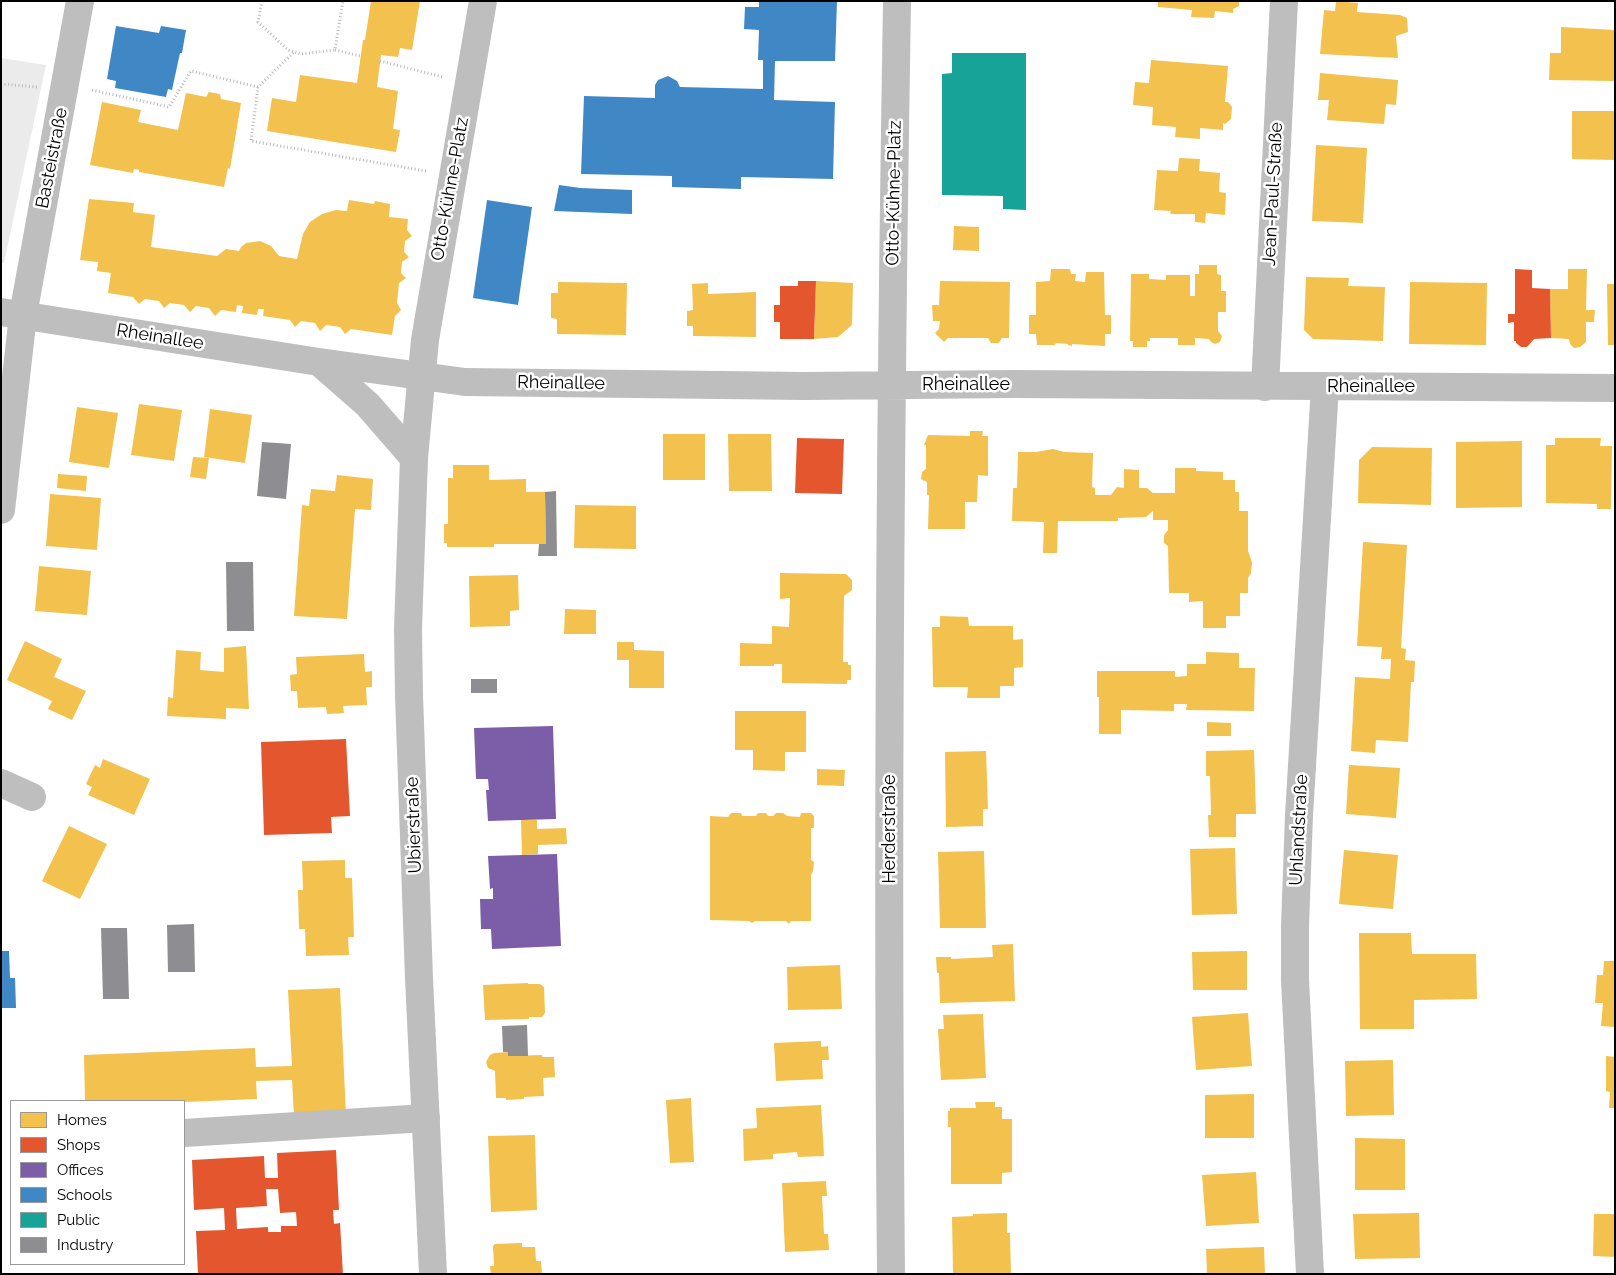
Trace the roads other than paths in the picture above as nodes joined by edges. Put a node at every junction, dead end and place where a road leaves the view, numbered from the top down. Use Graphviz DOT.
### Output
graph roads {
  1 [pos="80,1"];
  2 [pos="483,1"];
  3 [pos="897,1"];
  4 [pos="1284,1"];
  5 [pos="12,314"];
  6 [pos="319,362"];
  7 [pos="421,377"];
  8 [pos="891,385"];
  9 [pos="1325,386"];
  10 [pos="1265,387"];
  11 [pos="1615,388"];
  12 [pos="414,458"];
  13 [pos="1,510"];
  14 [pos="1,783"];
  15 [pos="32,797"];
  16 [pos="426,1118"];
  17 [pos="185,1133"];
  18 [pos="433,1274"];
  19 [pos="890,1274"];
  20 [pos="1310,1274"];
  1 -- 5 [label="street, Basteistraße"];
  2 -- 7 [label="street, Otto-Kühne-Platz"];
  3 -- 8 [label="street, Otto-Kühne-Platz"];
  4 -- 10 [label="street, Jean-Paul-Straße"];
  5 -- 6 [label="street, Rheinallee"];
  5 -- 13 [label="street, Basteistraße"];
  6 -- 7 [label="street, Rheinallee"];
  6 -- 12 [label="street"];
  7 -- 8 [label="street, Rheinallee"];
  7 -- 12 [label="street, Ubierstraße"];
  8 -- 10 [label="street, Rheinallee"];
  8 -- 19 [label="street, Herderstraße"];
  9 -- 10 [label="street, Rheinallee"];
  9 -- 11 [label="street, Rheinallee"];
  9 -- 20 [label="street, Uhlandstraße"];
  12 -- 16 [label="street, Ubierstraße"];
  14 -- 15 [label="street"];
  16 -- 17 [label="street"];
  16 -- 18 [label="street, Ubierstraße"];
}
